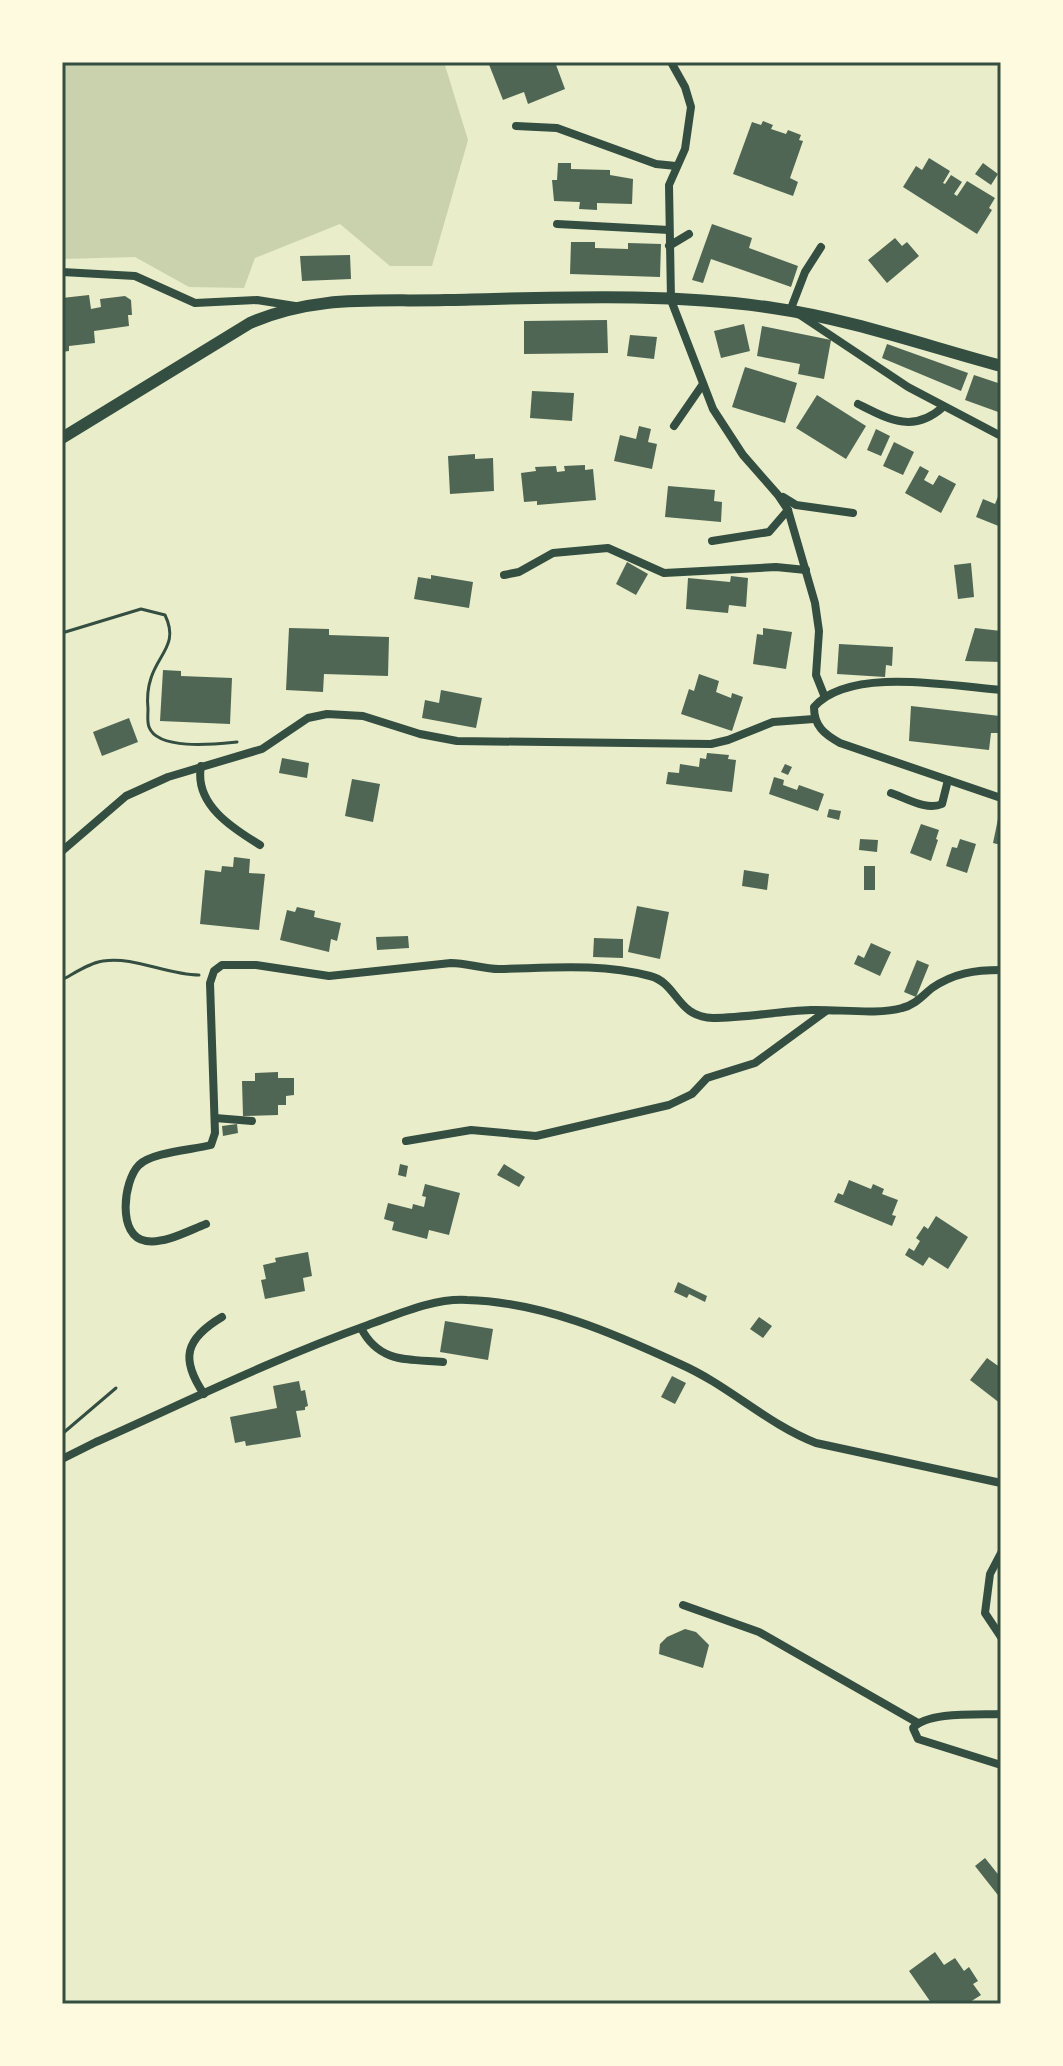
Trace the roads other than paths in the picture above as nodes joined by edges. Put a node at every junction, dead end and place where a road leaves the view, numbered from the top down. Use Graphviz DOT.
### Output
graph roads {
  1 [pos="671,62"];
  2 [pos="516,126"];
  3 [pos="676,166"];
  4 [pos="557,224"];
  5 [pos="669,230"];
  6 [pos="689,234"];
  7 [pos="669,246"];
  8 [pos="821,247"];
  9 [pos="62,272"];
  10 [pos="671,300"];
  11 [pos="296,306"];
  12 [pos="793,312"];
  13 [pos="1001,366"];
  14 [pos="703,384"];
  15 [pos="858,404"];
  16 [pos="943,407"];
  17 [pos="674,426"];
  18 [pos="1001,436"];
  19 [pos="62,438"];
  20 [pos="778,495"];
  21 [pos="788,510"];
  22 [pos="853,513"];
  23 [pos="712,541"];
  24 [pos="806,570"];
  25 [pos="504,575"];
  26 [pos="1001,690"];
  27 [pos="824,695"];
  28 [pos="814,719"];
  29 [pos="201,766"];
  30 [pos="948,780"];
  31 [pos="891,793"];
  32 [pos="1001,798"];
  33 [pos="260,845"];
  34 [pos="62,851"];
  35 [pos="1001,970"];
  36 [pos="827,1010"];
  37 [pos="215,1118"];
  38 [pos="252,1121"];
  39 [pos="406,1141"];
  40 [pos="206,1224"];
  41 [pos="222,1317"];
  42 [pos="361,1328"];
  43 [pos="443,1362"];
  44 [pos="204,1394"];
  45 [pos="62,1459"];
  46 [pos="1001,1483"];
  47 [pos="1001,1553"];
  48 [pos="683,1605"];
  49 [pos="1001,1637"];
  50 [pos="1001,1714"];
  51 [pos="918,1723"];
  52 [pos="1001,1765"];
  1 -- 3 [label="street"];
  2 -- 3 [label="street"];
  3 -- 5 [label="street"];
  4 -- 5 [label="street"];
  5 -- 7 [label="street"];
  6 -- 7 [label="street"];
  7 -- 10 [label="street"];
  8 -- 12 [label="street"];
  9 -- 11 [label="street"];
  10 -- 11 [label="main road"];
  10 -- 12 [label="main road"];
  10 -- 14 [label="street"];
  11 -- 19 [label="main road"];
  12 -- 13 [label="main road"];
  12 -- 16 [label="street"];
  14 -- 17 [label="street"];
  14 -- 20 [label="street"];
  15 -- 16 [label="street"];
  16 -- 18 [label="street"];
  20 -- 21 [label="street"];
  20 -- 22 [label="street"];
  21 -- 23 [label="street"];
  21 -- 24 [label="street"];
  24 -- 25 [label="street"];
  24 -- 27 [label="street"];
  26 -- 27 [label="street"];
  27 -- 28 [label="street"];
  28 -- 29 [label="street"];
  28 -- 30 [label="street"];
  29 -- 33 [label="street"];
  29 -- 34 [label="street"];
  30 -- 31 [label="street"];
  30 -- 32 [label="street"];
  35 -- 36 [label="street"];
  36 -- 37 [label="street"];
  36 -- 39 [label="street"];
  37 -- 38 [label="street"];
  37 -- 40 [label="street"];
  41 -- 44 [label="street"];
  42 -- 43 [label="street"];
  42 -- 44 [label="street"];
  42 -- 46 [label="street"];
  44 -- 45 [label="street"];
  47 -- 49 [label="street"];
  48 -- 51 [label="street"];
  50 -- 51 [label="street"];
  51 -- 52 [label="street"];
}
